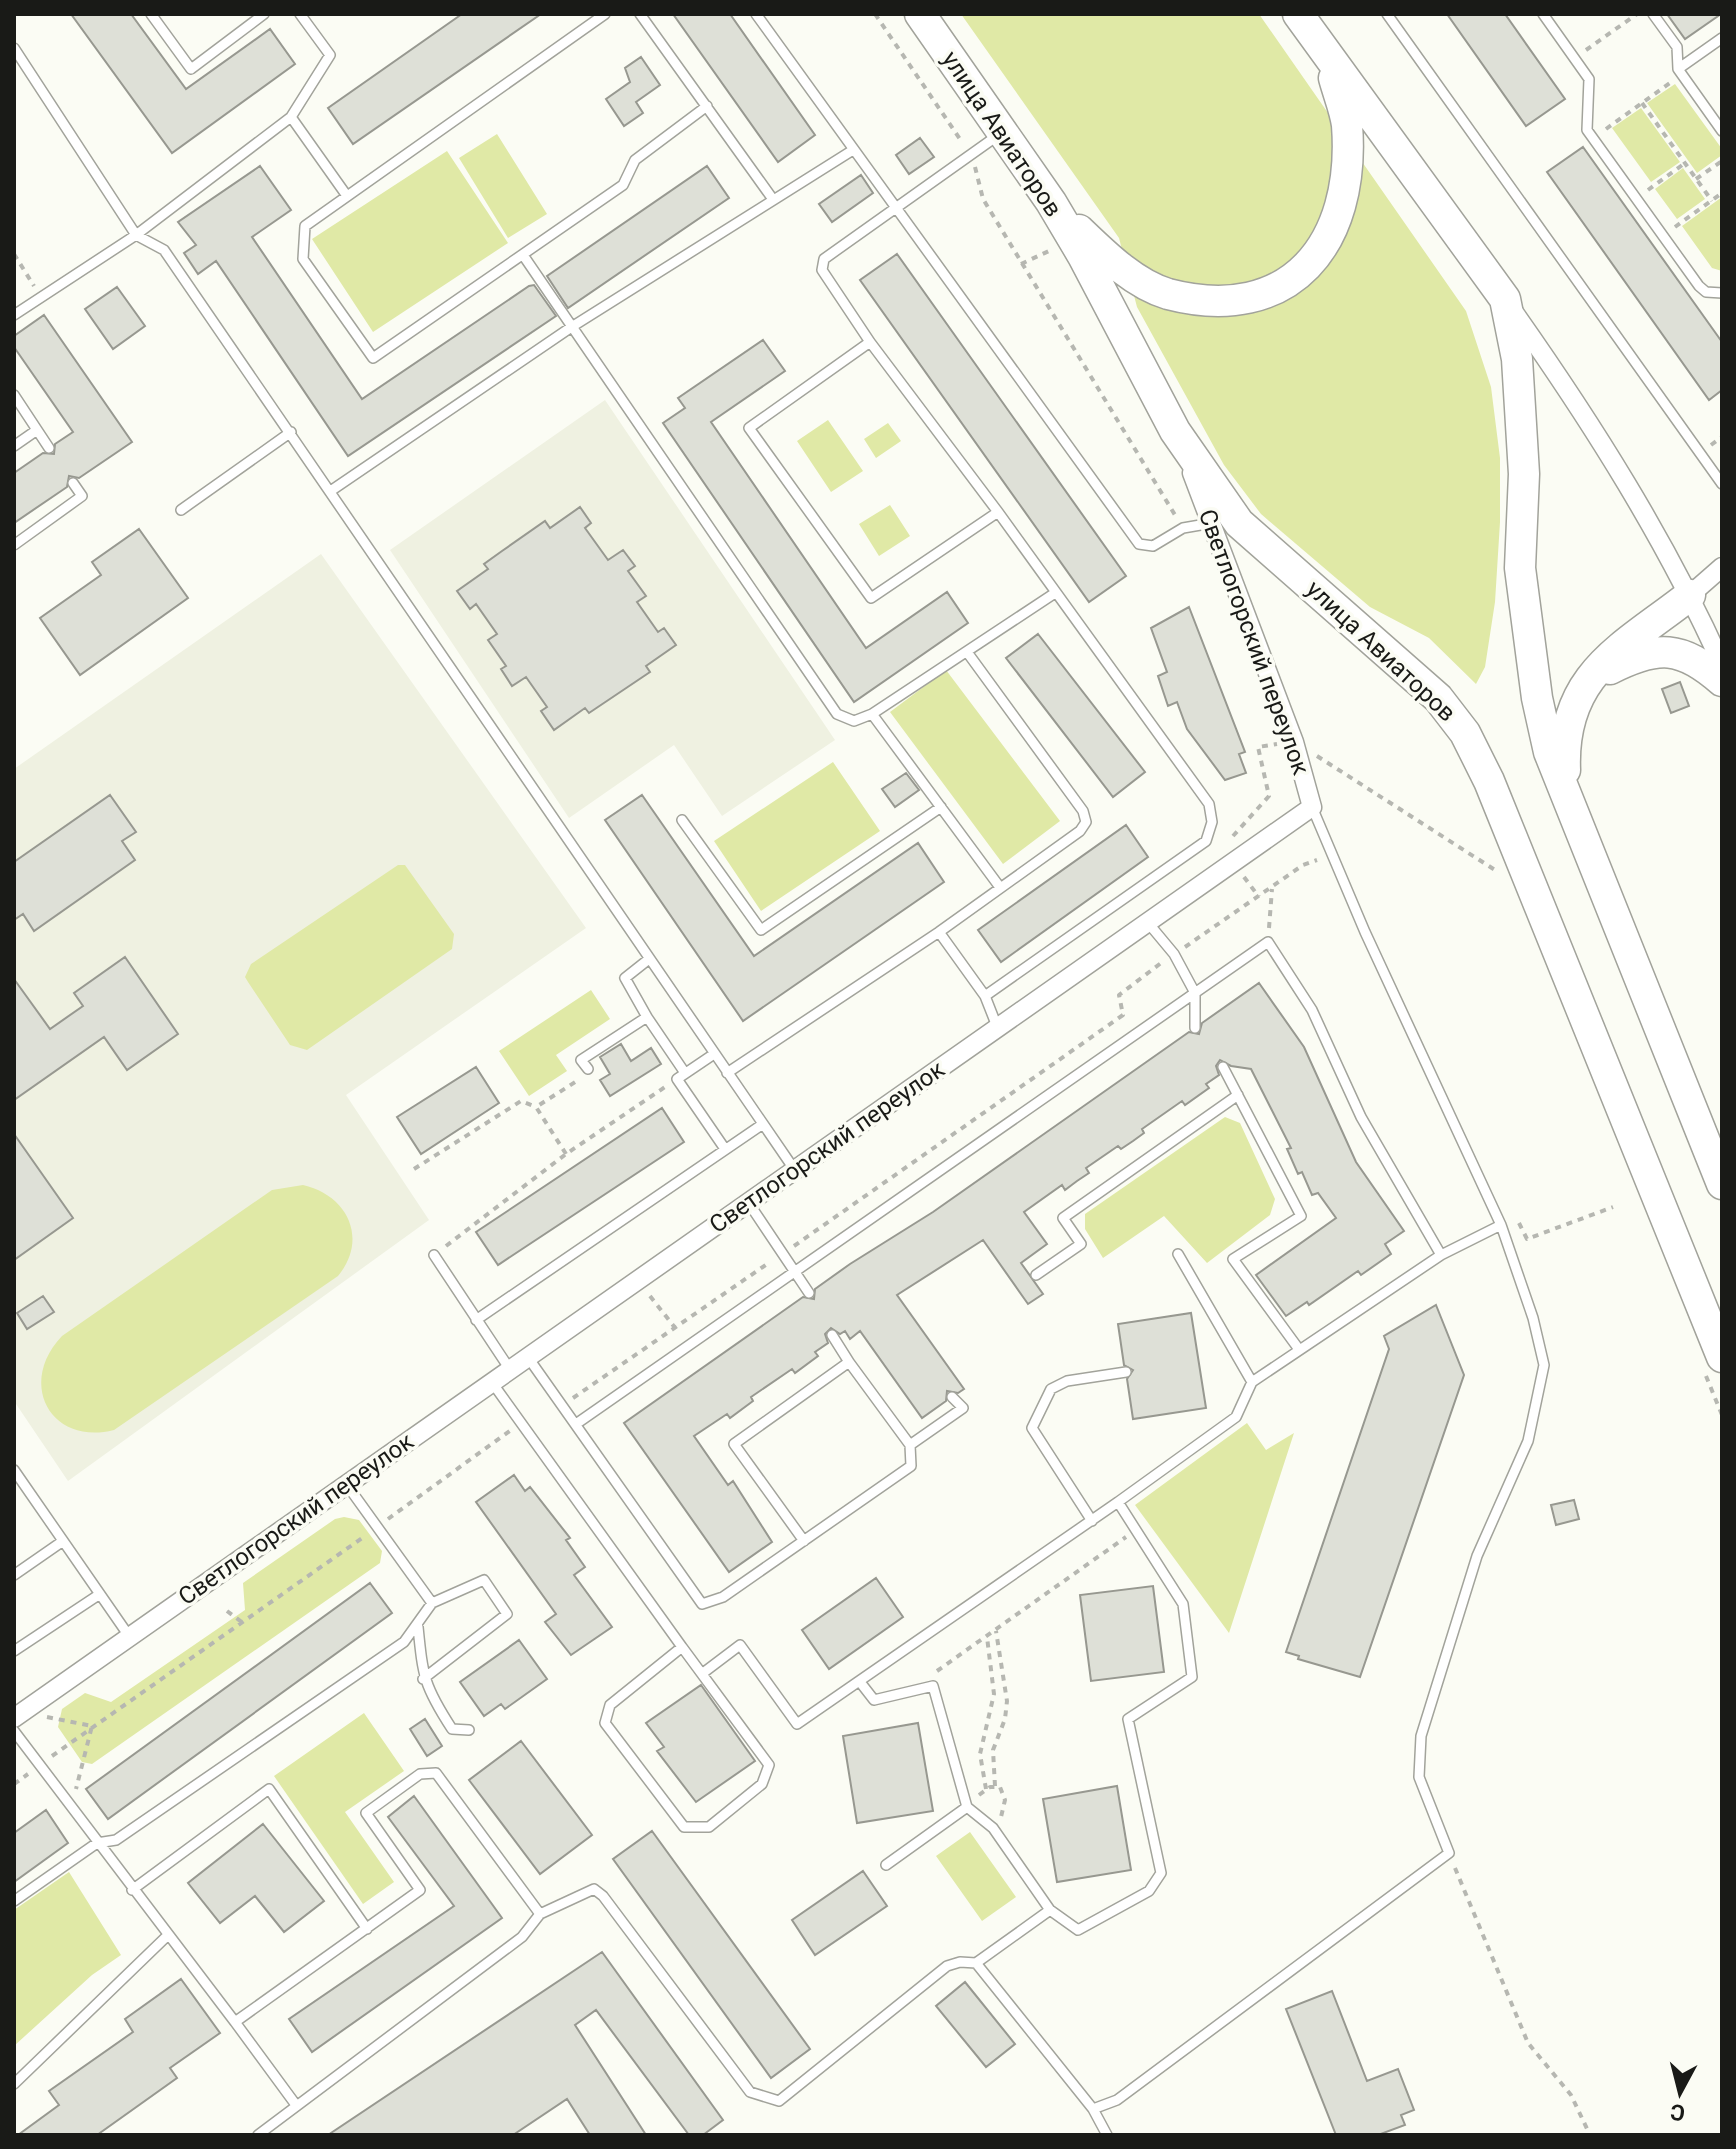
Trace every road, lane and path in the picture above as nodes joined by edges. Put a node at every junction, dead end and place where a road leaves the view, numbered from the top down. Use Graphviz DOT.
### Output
graph roads {
  1 [pos="151,14"];
  2 [pos="264,14"];
  3 [pos="300,14"];
  4 [pos="605,14"];
  5 [pos="640,14"];
  6 [pos="756,14"];
  7 [pos="875,14"];
  8 [pos="920,14"];
  9 [pos="1298,14"];
  10 [pos="1387,14"];
  11 [pos="1543,14"];
  12 [pos="1637,14"];
  13 [pos="1653,14"];
  14 [pos="1722,38"];
  15 [pos="14,48"];
  16 [pos="1328,57"];
  17 [pos="1574,58"];
  18 [pos="1680,72"];
  19 [pos="1642,103"];
  20 [pos="707,106"];
  21 [pos="291,117"];
  22 [pos="1722,131"];
  23 [pos="1002,132"];
  24 [pos="1593,138"];
  25 [pos="853,150"];
  26 [pos="972,155"];
  27 [pos="1722,161"];
  28 [pos="1685,163"];
  29 [pos="1696,179"];
  30 [pos="1722,193"];
  31 [pos="347,196"];
  32 [pos="772,198"];
  33 [pos="1636,198"];
  34 [pos="1712,201"];
  35 [pos="1051,202"];
  36 [pos="899,210"];
  37 [pos="136,235"];
  38 [pos="1663,236"];
  39 [pos="1055,248"];
  40 [pos="14,254"];
  41 [pos="523,255"];
  42 [pos="1021,264"];
  43 [pos="1722,293"];
  44 [pos="41,298"];
  45 [pos="1505,299"];
  46 [pos="14,315"];
  47 [pos="570,328"];
  48 [pos="870,342"];
  49 [pos="14,395"];
  50 [pos="37,430"];
  51 [pos="1175,431"];
  52 [pos="291,432"];
  53 [pos="14,446"];
  54 [pos="49,448"];
  55 [pos="73,483"];
  56 [pos="1722,484"];
  57 [pos="332,490"];
  58 [pos="181,510"];
  59 [pos="998,512"];
  60 [pos="1212,523"];
  61 [pos="1183,528"];
  62 [pos="14,545"];
  63 [pos="1722,567"];
  64 [pos="1055,593"];
  65 [pos="1690,595"];
  66 [pos="967,652"];
  67 [pos="1722,665"];
  68 [pos="1590,678"];
  69 [pos="1722,681"];
  70 [pos="872,714"];
  71 [pos="1294,742"];
  72 [pos="1566,796"];
  73 [pos="941,807"];
  74 [pos="1312,807"];
  75 [pos="682,820"];
  76 [pos="1232,837"];
  77 [pos="1303,865"];
  78 [pos="1237,867"];
  79 [pos="1499,880"];
  80 [pos="999,886"];
  81 [pos="1272,888"];
  82 [pos="1259,897"];
  83 [pos="1149,924"];
  84 [pos="939,932"];
  85 [pos="1268,942"];
  86 [pos="1174,954"];
  87 [pos="649,959"];
  88 [pos="1195,993"];
  89 [pos="985,996"];
  90 [pos="647,1017"];
  91 [pos="1195,1028"];
  92 [pos="998,1029"];
  93 [pos="714,1054"];
  94 [pos="1223,1067"];
  95 [pos="588,1069"];
  96 [pos="727,1073"];
  97 [pos="681,1076"];
  98 [pos="1238,1095"];
  99 [pos="536,1107"];
  100 [pos="763,1124"];
  101 [pos="725,1149"];
  102 [pos="566,1154"];
  103 [pos="414,1169"];
  104 [pos="794,1169"];
  105 [pos="1722,1184"];
  106 [pos="748,1202"];
  107 [pos="1613,1207"];
  108 [pos="1501,1225"];
  109 [pos="1527,1239"];
  110 [pos="784,1252"];
  111 [pos="1178,1254"];
  112 [pos="434,1255"];
  113 [pos="1441,1255"];
  114 [pos="796,1273"];
  115 [pos="1036,1275"];
  116 [pos="809,1293"];
  117 [pos="476,1320"];
  118 [pos="832,1335"];
  119 [pos="1298,1348"];
  120 [pos="527,1356"];
  121 [pos="849,1362"];
  122 [pos="1713,1364"];
  123 [pos="509,1368"];
  124 [pos="1126,1372"];
  125 [pos="491,1381"];
  126 [pos="1252,1382"];
  127 [pos="952,1397"];
  128 [pos="569,1400"];
  129 [pos="1722,1415"];
  130 [pos="520,1423"];
  131 [pos="576,1424"];
  132 [pos="910,1445"];
  133 [pos="14,1470"];
  134 [pos="345,1483"];
  135 [pos="1118,1502"];
  136 [pos="1092,1521"];
  137 [pos="376,1528"];
  138 [pos="1137,1529"];
  139 [pos="63,1541"];
  140 [pos="804,1541"];
  141 [pos="14,1575"];
  142 [pos="100,1594"];
  143 [pos="432,1603"];
  144 [pos="227,1611"];
  145 [pos="243,1623"];
  146 [pos="418,1627"];
  147 [pos="996,1631"];
  148 [pos="129,1636"];
  149 [pos="987,1637"];
  150 [pos="682,1647"];
  151 [pos="14,1651"];
  152 [pos="703,1673"];
  153 [pos="423,1679"];
  154 [pos="860,1682"];
  155 [pos="994,1685"];
  156 [pos="1005,1685"];
  157 [pos="933,1686"];
  158 [pos="991,1716"];
  159 [pos="45,1717"];
  160 [pos="14,1718"];
  161 [pos="1005,1719"];
  162 [pos="92,1726"];
  163 [pos="469,1730"];
  164 [pos="14,1731"];
  165 [pos="982,1740"];
  166 [pos="995,1744"];
  167 [pos="39,1766"];
  168 [pos="14,1784"];
  169 [pos="995,1786"];
  170 [pos="986,1789"];
  171 [pos="967,1807"];
  172 [pos="71,1809"];
  173 [pos="993,1828"];
  174 [pos="97,1843"];
  175 [pos="1449,1853"];
  176 [pos="886,1865"];
  177 [pos="132,1890"];
  178 [pos="14,1901"];
  179 [pos="1050,1910"];
  180 [pos="540,1914"];
  181 [pos="367,1929"];
  182 [pos="167,1936"];
  183 [pos="976,1963"];
  184 [pos="235,2022"];
  185 [pos="14,2084"];
  186 [pos="296,2105"];
  187 [pos="1093,2109"];
  188 [pos="258,2135"];
  189 [pos="1107,2135"];
  190 [pos="1590,2135"];
  1 -- 2 [label="lane"];
  3 -- 21 [label="lane"];
  4 -- 31 [label="lane"];
  5 -- 20 [label="lane"];
  6 -- 25 [label="lane"];
  7 -- 26 [label="path"];
  8 -- 23 [label="main road, улица Авиаторов"];
  9 -- 16 [label="main road"];
  10 -- 56 [label="lane"];
  11 -- 17 [label="lane"];
  12 -- 17 [label="path"];
  13 -- 18 [label="lane"];
  14 -- 18 [label="lane"];
  15 -- 37 [label="lane"];
  16 -- 35 [label="main road"];
  16 -- 45 [label="main road"];
  17 -- 24 [label="lane"];
  18 -- 19 [label="path"];
  18 -- 22 [label="lane"];
  19 -- 24 [label="path"];
  19 -- 28 [label="path"];
  20 -- 32 [label="lane"];
  20 -- 41 [label="lane"];
  21 -- 31 [label="lane"];
  21 -- 37 [label="lane"];
  23 -- 26 [label="lane"];
  23 -- 35 [label="main road, улица Авиаторов"];
  24 -- 33 [label="lane"];
  25 -- 32 [label="lane"];
  25 -- 36 [label="lane"];
  26 -- 36 [label="lane"];
  26 -- 42 [label="path"];
  27 -- 29 [label="path"];
  28 -- 29 [label="path"];
  28 -- 33 [label="path"];
  29 -- 34 [label="path"];
  30 -- 34 [label="path"];
  31 -- 41 [label="lane"];
  32 -- 47 [label="lane"];
  33 -- 38 [label="lane"];
  34 -- 38 [label="path"];
  35 -- 51 [label="main road, улица Авиаторов"];
  36 -- 48 [label="lane"];
  36 -- 61 [label="lane"];
  37 -- 44 [label="lane"];
  37 -- 52 [label="lane"];
  38 -- 43 [label="lane"];
  39 -- 42 [label="path"];
  40 -- 44 [label="path"];
  41 -- 47 [label="lane"];
  42 -- 61 [label="path"];
  44 -- 46 [label="lane"];
  45 -- 65 [label="street"];
  45 -- 72 [label="main road"];
  47 -- 57 [label="lane"];
  47 -- 70 [label="lane"];
  48 -- 59 [label="lane"];
  48 -- 59 [label="lane"];
  49 -- 50 [label="lane"];
  50 -- 53 [label="lane"];
  50 -- 54 [label="lane"];
  51 -- 60 [label="street, Светлогорский переулок"];
  51 -- 122 [label="main road, улица Авиаторов"];
  52 -- 57 [label="lane"];
  52 -- 58 [label="lane"];
  55 -- 62 [label="lane"];
  57 -- 87 [label="lane"];
  59 -- 64 [label="lane"];
  60 -- 61 [label="lane"];
  60 -- 71 [label="street, Светлогорский переулок"];
  63 -- 65 [label="street"];
  64 -- 66 [label="lane"];
  64 -- 89 [label="lane"];
  65 -- 67 [label="street"];
  65 -- 68 [label="main road"];
  66 -- 70 [label="lane"];
  66 -- 80 [label="lane"];
  68 -- 69 [label="main road"];
  68 -- 72 [label="main road"];
  70 -- 73 [label="lane"];
  71 -- 74 [label="street, Светлогорский переулок"];
  71 -- 76 [label="path"];
  71 -- 79 [label="path"];
  72 -- 105 [label="main road"];
  73 -- 75 [label="lane"];
  73 -- 80 [label="lane"];
  74 -- 83 [label="street, Светлогорский переулок"];
  74 -- 108 [label="lane"];
  77 -- 81 [label="path"];
  78 -- 82 [label="path"];
  80 -- 84 [label="lane"];
  81 -- 82 [label="path"];
  81 -- 85 [label="path"];
  82 -- 86 [label="path"];
  83 -- 86 [label="lane"];
  83 -- 92 [label="street, Светлогорский переулок"];
  84 -- 89 [label="lane"];
  84 -- 96 [label="lane"];
  85 -- 88 [label="lane"];
  85 -- 113 [label="lane"];
  86 -- 88 [label="lane"];
  86 -- 110 [label="path"];
  87 -- 90 [label="lane"];
  87 -- 93 [label="lane"];
  88 -- 91 [label="lane"];
  88 -- 114 [label="lane"];
  89 -- 92 [label="lane"];
  90 -- 95 [label="lane"];
  90 -- 97 [label="lane"];
  92 -- 104 [label="street, Светлогорский переулок"];
  93 -- 96 [label="lane"];
  93 -- 97 [label="lane"];
  94 -- 98 [label="lane"];
  95 -- 99 [label="path"];
  96 -- 100 [label="lane"];
  97 -- 101 [label="lane"];
  97 -- 102 [label="path"];
  98 -- 115 [label="lane"];
  98 -- 119 [label="lane"];
  99 -- 102 [label="path"];
  99 -- 103 [label="path"];
  100 -- 101 [label="lane"];
  100 -- 104 [label="lane"];
  101 -- 117 [label="lane"];
  102 -- 112 [label="path"];
  104 -- 106 [label="street, Светлогорский переулок"];
  106 -- 110 [label="lane"];
  106 -- 120 [label="street, Светлогорский переулок"];
  107 -- 109 [label="path"];
  108 -- 113 [label="lane"];
  108 -- 175 [label="lane"];
  110 -- 114 [label="lane"];
  110 -- 128 [label="path"];
  111 -- 126 [label="lane"];
  112 -- 117 [label="lane"];
  113 -- 119 [label="lane"];
  114 -- 116 [label="lane"];
  114 -- 131 [label="lane"];
  117 -- 123 [label="lane"];
  118 -- 121 [label="lane"];
  119 -- 126 [label="lane"];
  120 -- 123 [label="street, Светлогорский переулок"];
  120 -- 131 [label="lane"];
  121 -- 132 [label="lane"];
  121 -- 140 [label="lane"];
  122 -- 129 [label="path"];
  123 -- 125 [label="street, Светлогорский переулок"];
  124 -- 136 [label="lane"];
  125 -- 130 [label="lane"];
  125 -- 134 [label="street, Светлогорский переулок"];
  126 -- 135 [label="lane"];
  127 -- 132 [label="lane"];
  130 -- 137 [label="path"];
  130 -- 150 [label="lane"];
  131 -- 140 [label="lane"];
  132 -- 140 [label="lane"];
  133 -- 139 [label="lane"];
  134 -- 137 [label="lane"];
  134 -- 148 [label="street, Светлогорский переулок"];
  135 -- 136 [label="lane"];
  135 -- 138 [label="lane"];
  136 -- 154 [label="lane"];
  137 -- 143 [label="lane"];
  137 -- 145 [label="path"];
  138 -- 147 [label="path"];
  138 -- 179 [label="lane"];
  139 -- 141 [label="lane"];
  139 -- 142 [label="lane"];
  142 -- 148 [label="lane"];
  142 -- 151 [label="lane"];
  143 -- 146 [label="lane"];
  143 -- 153 [label="lane"];
  144 -- 145 [label="path"];
  145 -- 162 [label="path"];
  146 -- 153 [label="lane"];
  146 -- 174 [label="lane"];
  147 -- 149 [label="path"];
  147 -- 156 [label="path"];
  148 -- 160 [label="street, Светлогорский переулок"];
  149 -- 155 [label="path"];
  149 -- 157 [label="path"];
  150 -- 152 [label="lane"];
  150 -- 152 [label="lane"];
  152 -- 154 [label="lane"];
  153 -- 163 [label="lane"];
  154 -- 157 [label="lane"];
  155 -- 156 [label="path"];
  155 -- 158 [label="path"];
  156 -- 161 [label="path"];
  157 -- 171 [label="lane"];
  158 -- 161 [label="path"];
  158 -- 165 [label="path"];
  159 -- 162 [label="path"];
  161 -- 166 [label="path"];
  162 -- 167 [label="path"];
  162 -- 172 [label="path"];
  164 -- 167 [label="lane"];
  165 -- 166 [label="path"];
  165 -- 170 [label="path"];
  166 -- 169 [label="path"];
  167 -- 168 [label="path"];
  167 -- 172 [label="lane"];
  169 -- 170 [label="path"];
  169 -- 173 [label="path"];
  170 -- 171 [label="path"];
  171 -- 173 [label="lane"];
  171 -- 176 [label="lane"];
  172 -- 174 [label="lane"];
  173 -- 179 [label="lane"];
  174 -- 177 [label="lane"];
  174 -- 178 [label="lane"];
  175 -- 187 [label="lane"];
  175 -- 190 [label="path"];
  177 -- 181 [label="lane"];
  177 -- 182 [label="lane"];
  179 -- 183 [label="lane"];
  180 -- 181 [label="lane"];
  180 -- 183 [label="lane"];
  180 -- 186 [label="lane"];
  181 -- 184 [label="lane"];
  182 -- 184 [label="lane"];
  182 -- 185 [label="lane"];
  183 -- 187 [label="lane"];
  184 -- 186 [label="lane"];
  186 -- 188 [label="lane"];
  187 -- 189 [label="lane"];
}
